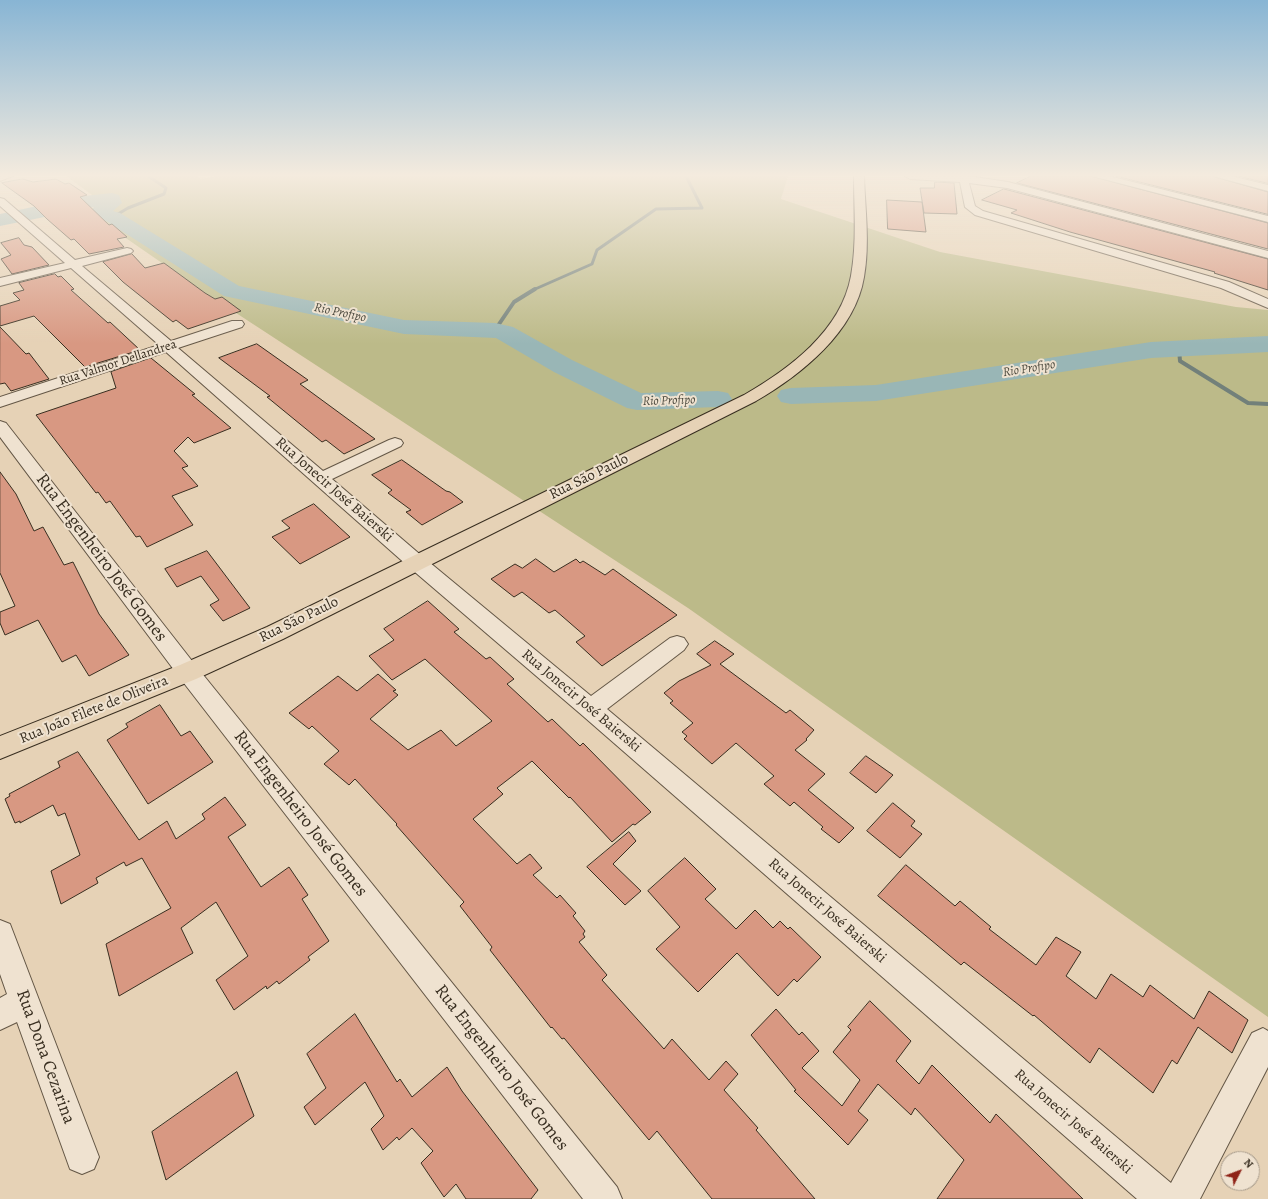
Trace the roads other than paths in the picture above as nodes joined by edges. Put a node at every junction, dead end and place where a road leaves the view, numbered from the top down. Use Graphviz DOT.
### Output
graph roads {
  1 [pos="36,232"];
  2 [pos="859,232"];
  3 [pos="1044,232"];
  4 [pos="1182,232"];
  5 [pos="127,251"];
  6 [pos="1268,255"];
  7 [pos="73,264"];
  8 [pos="0,282"];
  9 [pos="1268,304"];
  10 [pos="236,324"];
  11 [pos="169,347"];
  12 [pos="0,402"];
  13 [pos="0,426"];
  14 [pos="394,444"];
  15 [pos="321,478"];
  16 [pos="416,562"];
  17 [pos="677,644"];
  18 [pos="188,672"];
  19 [pos="591,709"];
  20 [pos="0,748"];
  21 [pos="0,934"];
  22 [pos="12,1008"];
  23 [pos="1263,1044"];
  24 [pos="82,1157"];
  25 [pos="605,1199"];
  26 [pos="1163,1199"];
  27 [pos="1181,1199"];
  1 -- 7 [label="street, Rua Jonecir José Baierski"];
  2 -- 16 [label="main road, Rua São Paulo"];
  3 -- 9 [label="street"];
  4 -- 6 [label="street"];
  5 -- 7 [label="street"];
  7 -- 8 [label="street"];
  7 -- 11 [label="street, Rua Jonecir José Baierski"];
  10 -- 11 [label="street, Rua Valmor Dellandrea"];
  11 -- 12 [label="street, Rua Valmor Dellandrea"];
  11 -- 15 [label="street, Rua Jonecir José Baierski"];
  13 -- 18 [label="street, Rua Engenheiro José Gomes"];
  14 -- 15 [label="street"];
  15 -- 16 [label="street, Rua Jonecir José Baierski"];
  16 -- 18 [label="main road, Rua São Paulo"];
  16 -- 19 [label="street, Rua Jonecir José Baierski"];
  17 -- 19 [label="street"];
  18 -- 20 [label="main road, Rua João Filete de Oliveira"];
  18 -- 25 [label="street, Rua Engenheiro José Gomes"];
  19 -- 26 [label="street, Rua Jonecir José Baierski"];
  21 -- 22 [label="street, Rua Dona Cezarina"];
  22 -- 24 [label="street, Rua Dona Cezarina"];
  23 -- 27 [label="street"];
}
